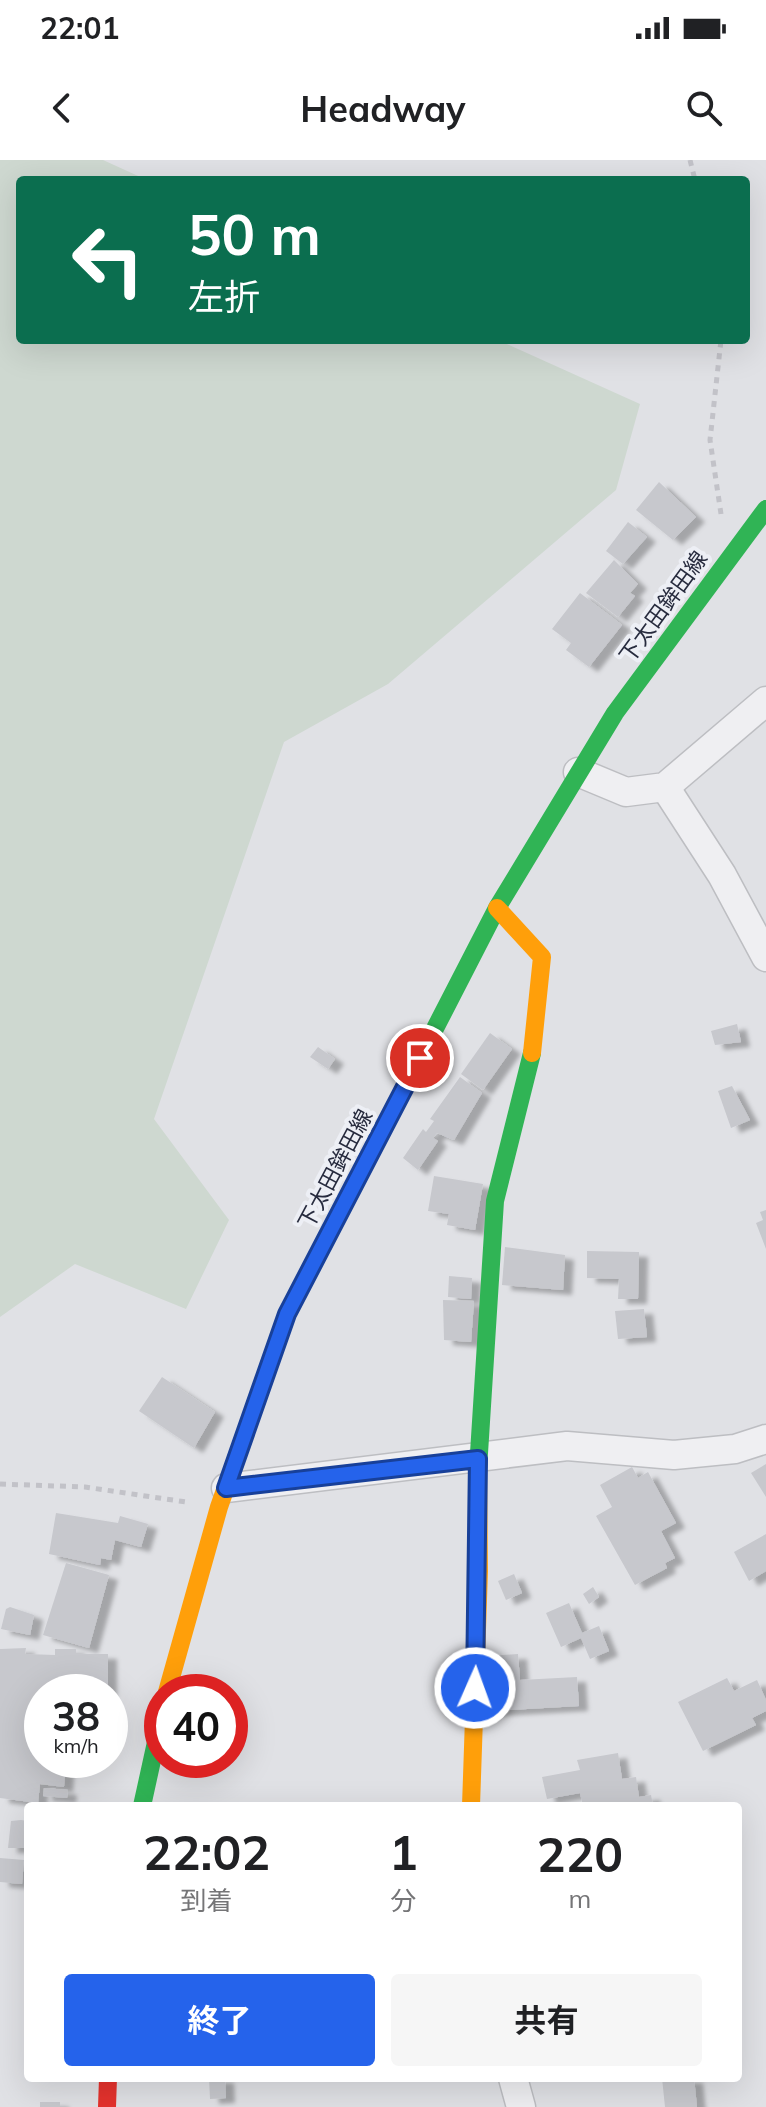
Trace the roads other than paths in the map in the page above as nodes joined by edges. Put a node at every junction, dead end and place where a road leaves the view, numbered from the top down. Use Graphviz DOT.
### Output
graph roads {
  1 [pos="766,509"];
  2 [pos="766,701"];
  3 [pos="578,772"];
  4 [pos="665,787"];
  5 [pos="497,908"];
  6 [pos="766,957"];
  7 [pos="766,1439"];
  8 [pos="478,1459"];
  9 [pos="223,1497"];
  10 [pos="172,1674"];
  11 [pos="148,1778"];
  12 [pos="143,1802"];
  13 [pos="471,1802"];
  14 [pos="108,2082"];
  15 [pos="514,2082"];
  16 [pos="107,2107"];
  17 [pos="521,2107"];
  1 -- 3 [label="main road, 下太田鉾田線"];
  2 -- 4 [label="street"];
  3 -- 4 [label="street"];
  3 -- 5 [label="main road, 下太田鉾田線"];
  4 -- 6 [label="street"];
  5 -- 8 [label="main road"];
  5 -- 9 [label="main road, 下太田鉾田線"];
  7 -- 8 [label="street"];
  8 -- 9 [label="street"];
  8 -- 13 [label="main road"];
  9 -- 10 [label="main road, 下太田鉾田線"];
  11 -- 12 [label="main road"];
  14 -- 16 [label="main road"];
  15 -- 17 [label="street"];
}
